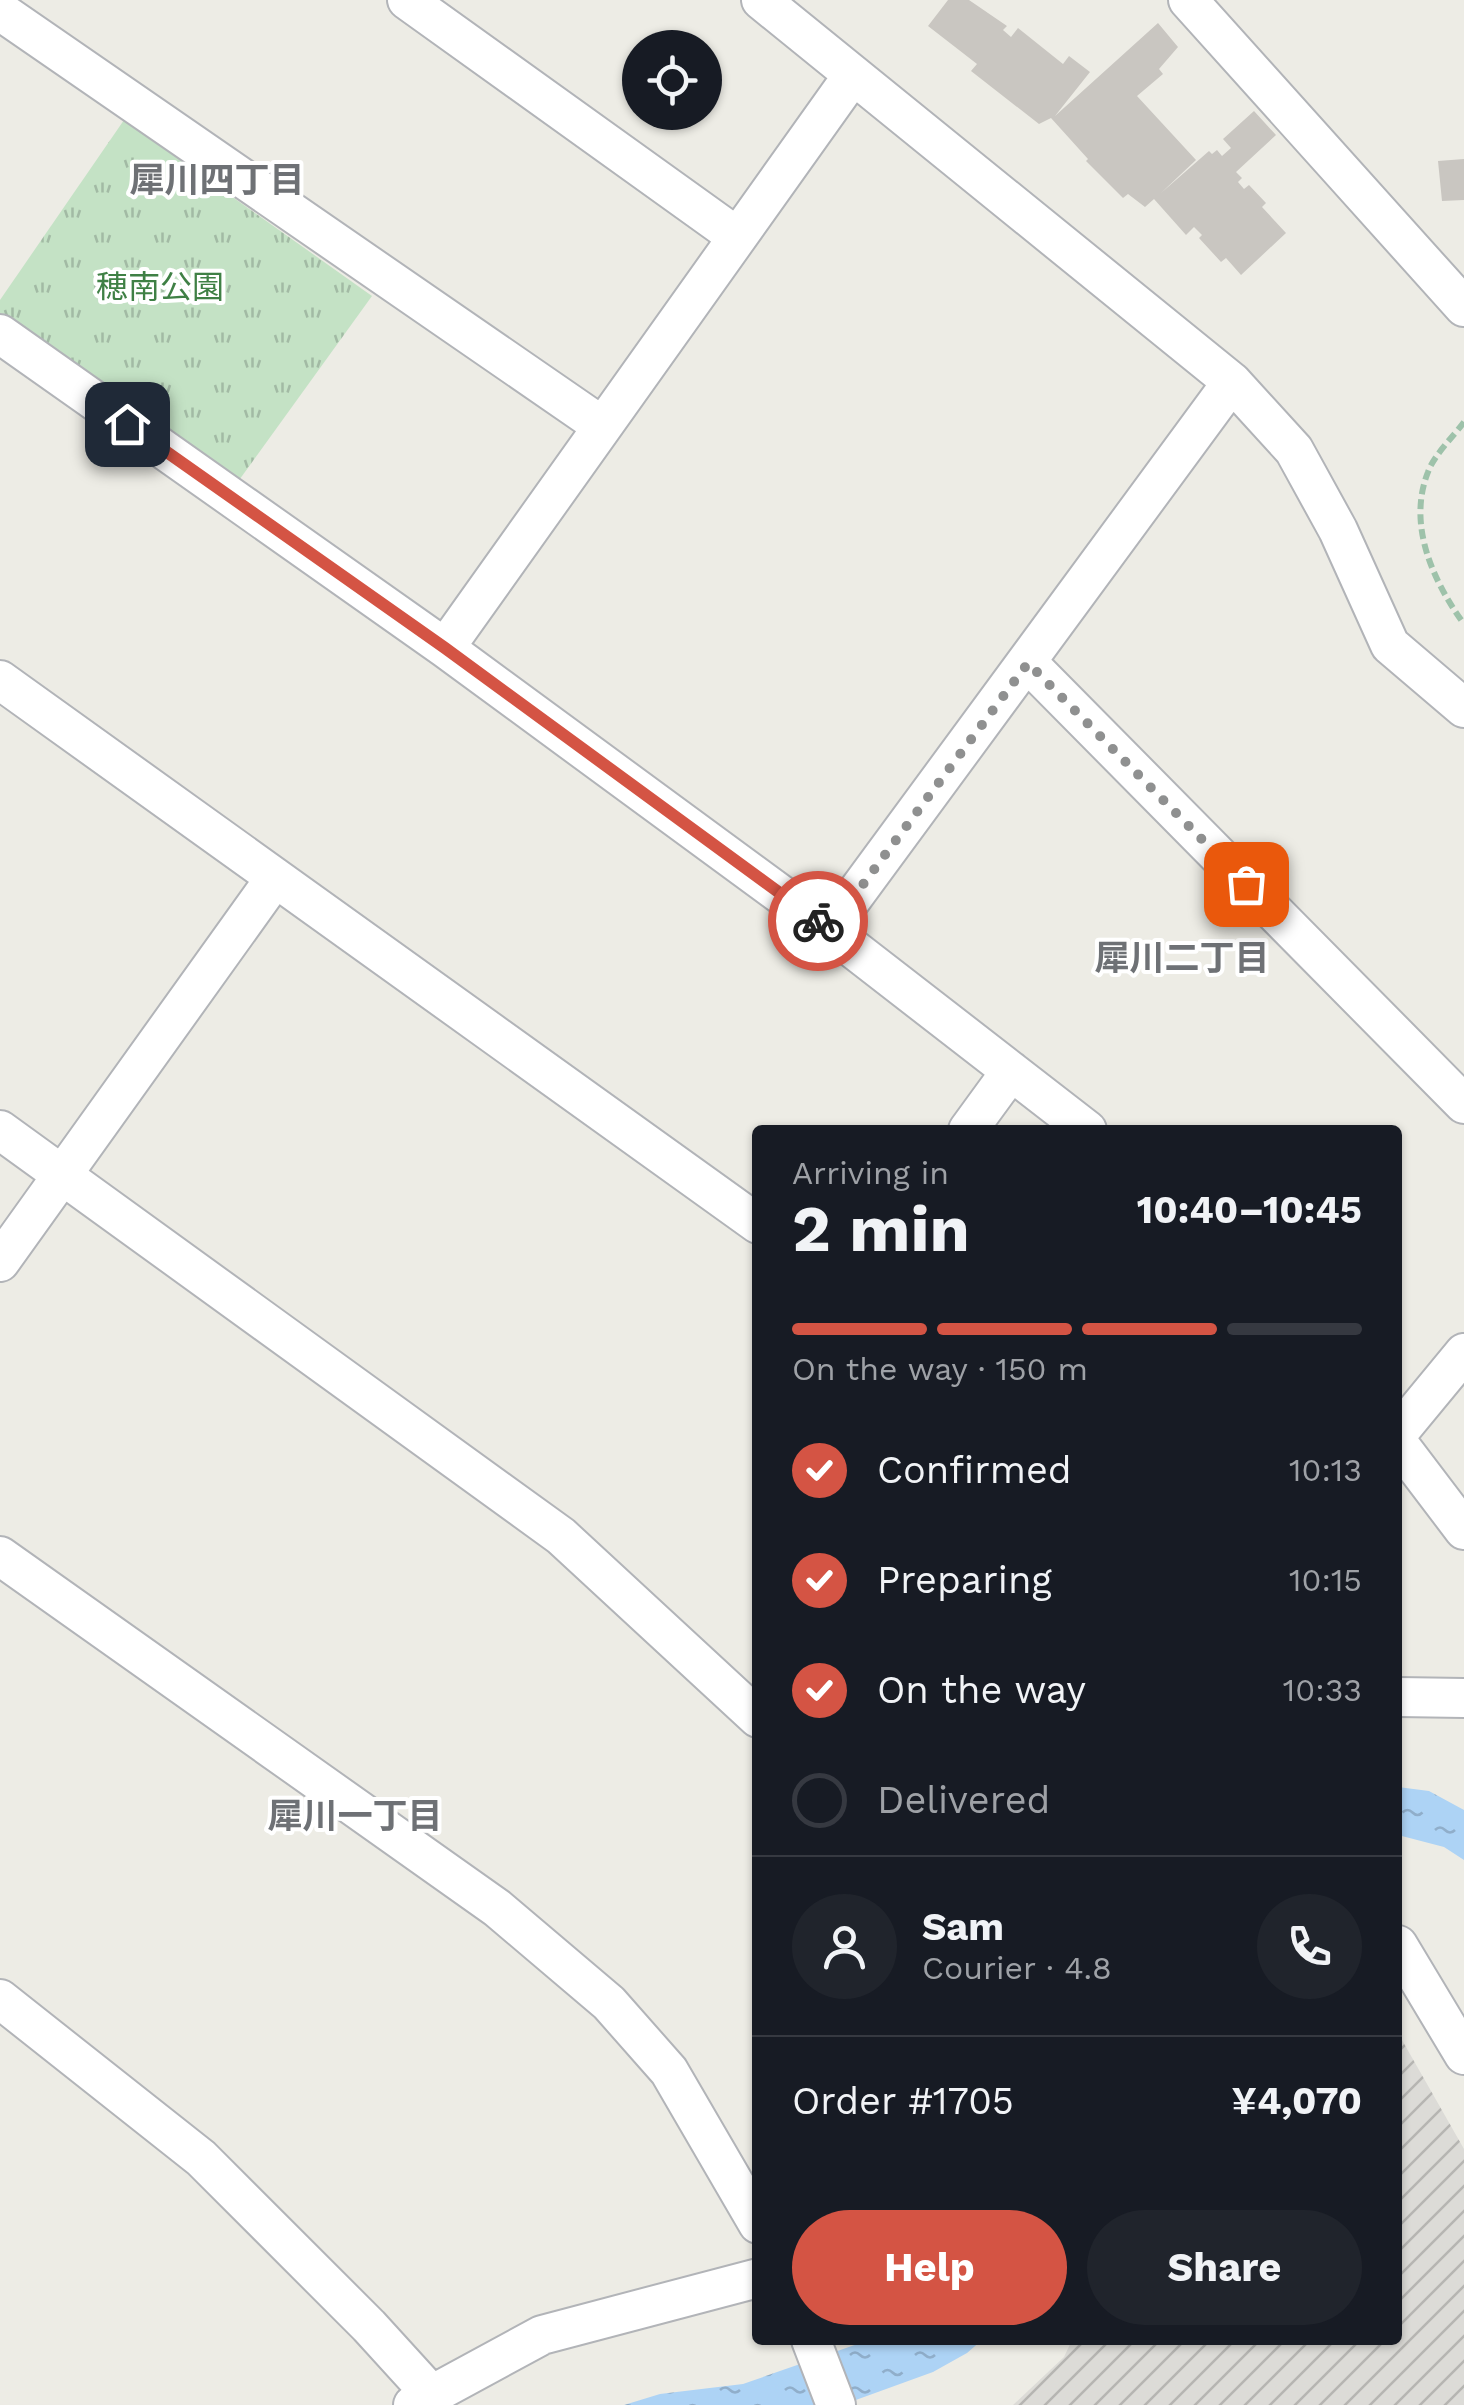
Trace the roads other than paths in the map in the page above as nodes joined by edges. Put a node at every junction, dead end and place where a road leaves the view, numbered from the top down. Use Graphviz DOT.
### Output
graph roads {
  1 [pos="408,0"];
  2 [pos="761,0"];
  3 [pos="1188,0"];
  4 [pos="0,11"];
  5 [pos="853,76"];
  6 [pos="736,236"];
  7 [pos="1464,307"];
  8 [pos="0,334"];
  9 [pos="1232,382"];
  10 [pos="602,426"];
  11 [pos="445,648"];
  12 [pos="1028,663"];
  13 [pos="0,680"];
  14 [pos="1464,708"];
  15 [pos="275,878"];
  16 [pos="829,930"];
  17 [pos="1010,1071"];
  18 [pos="1464,1104"];
  19 [pos="972,1125"];
  20 [pos="1080,1125"];
  21 [pos="0,1130"];
  22 [pos="62,1175"];
  23 [pos="752,1220"];
  24 [pos="0,1262"];
  25 [pos="1464,1353"];
  26 [pos="1402,1428"];
  27 [pos="1402,1448"];
  28 [pos="1464,1530"];
  29 [pos="0,1556"];
  30 [pos="1402,1697"];
  31 [pos="1464,1698"];
  32 [pos="752,1712"];
  33 [pos="1402,1952"];
  34 [pos="0,1999"];
  35 [pos="1464,2055"];
  36 [pos="752,2214"];
  37 [pos="752,2280"];
  38 [pos="812,2345"];
  39 [pos="421,2399"];
  40 [pos="836,2405"];
  1 -- 6 [label="street"];
  2 -- 5 [label="street"];
  3 -- 7 [label="street"];
  4 -- 10 [label="street"];
  5 -- 6 [label="street"];
  5 -- 9 [label="street"];
  6 -- 10 [label="street"];
  8 -- 11 [label="street"];
  9 -- 12 [label="street"];
  9 -- 14 [label="street"];
  10 -- 11 [label="street"];
  11 -- 16 [label="street"];
  12 -- 16 [label="street"];
  12 -- 18 [label="street"];
  13 -- 15 [label="street"];
  15 -- 22 [label="street"];
  15 -- 23 [label="street"];
  16 -- 17 [label="street"];
  17 -- 19 [label="street"];
  17 -- 20 [label="street"];
  21 -- 22 [label="street"];
  22 -- 24 [label="street"];
  22 -- 32 [label="street"];
  25 -- 26 [label="street"];
  27 -- 28 [label="street"];
  29 -- 36 [label="street"];
  30 -- 31 [label="street"];
  33 -- 35 [label="street"];
  34 -- 39 [label="street"];
  37 -- 39 [label="street"];
  38 -- 40 [label="street"];
}
